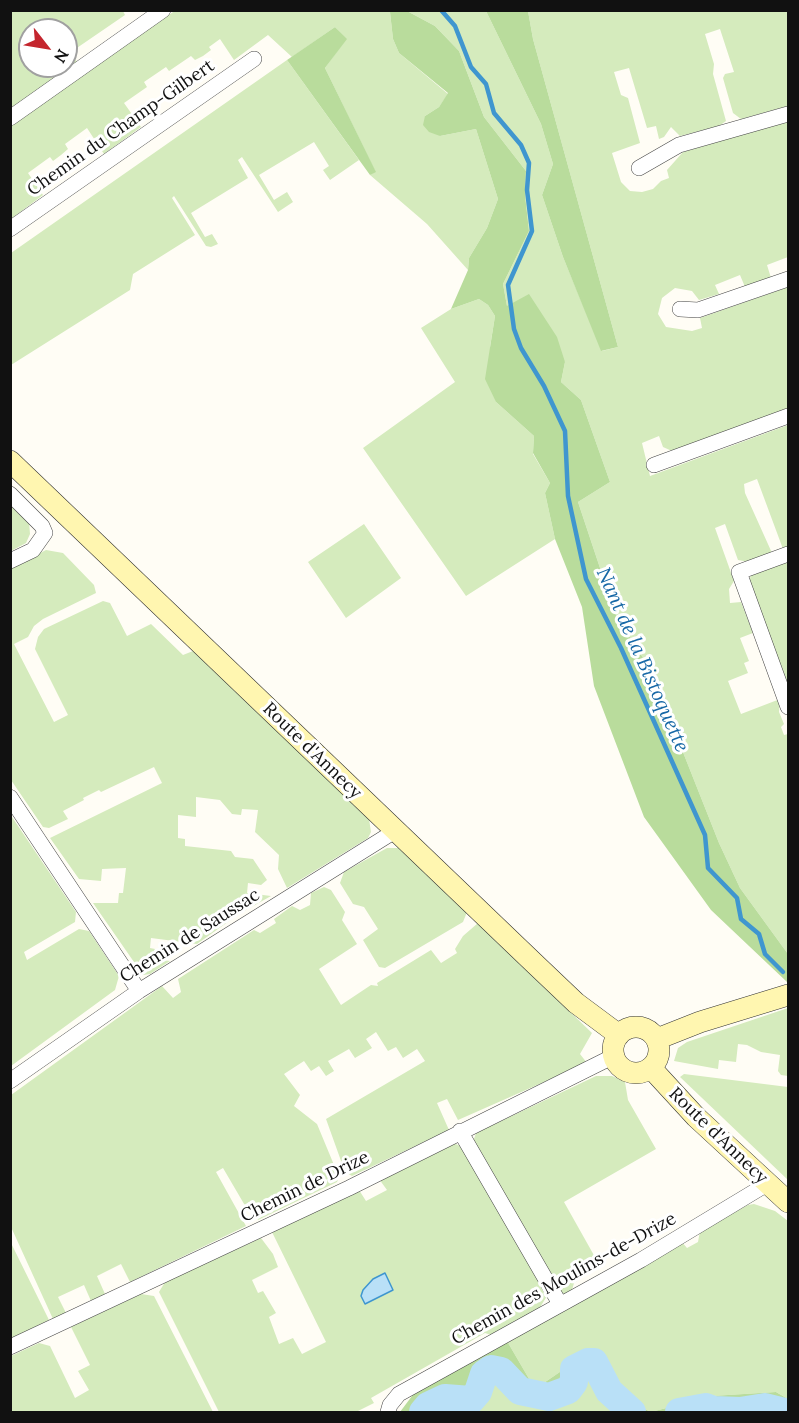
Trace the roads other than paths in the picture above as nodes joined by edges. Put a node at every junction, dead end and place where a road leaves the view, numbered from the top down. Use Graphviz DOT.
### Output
graph roads {
  1 [pos="163,10"];
  2 [pos="254,59"];
  3 [pos="789,114"];
  4 [pos="10,118"];
  5 [pos="639,168"];
  6 [pos="10,230"];
  7 [pos="789,279"];
  8 [pos="680,309"];
  9 [pos="789,416"];
  10 [pos="10,461"];
  11 [pos="654,465"];
  12 [pos="10,494"];
  13 [pos="789,554"];
  14 [pos="10,561"];
  15 [pos="789,707"];
  16 [pos="10,797"];
  17 [pos="396,831"];
  18 [pos="139,991"];
  19 [pos="789,995"];
  20 [pos="619,1035"];
  21 [pos="657,1039"];
  22 [pos="614,1056"];
  23 [pos="651,1068"];
  24 [pos="10,1081"];
  25 [pos="460,1131"];
  26 [pos="767,1184"];
  27 [pos="789,1202"];
  28 [pos="560,1304"];
  29 [pos="10,1347"];
  30 [pos="388,1413"];
  1 -- 4 [label="street"];
  2 -- 6 [label="street, Chemin du Champ-Gilbert"];
  3 -- 5 [label="street"];
  7 -- 8 [label="street"];
  9 -- 11 [label="street"];
  10 -- 17 [label="main road, Route d'Annecy"];
  12 -- 14 [label="street"];
  13 -- 15 [label="street"];
  16 -- 18 [label="street"];
  17 -- 18 [label="street, Chemin de Saussac"];
  17 -- 20 [label="main road, Route d'Annecy"];
  18 -- 24 [label="street, Chemin de Saussac"];
  19 -- 21 [label="main road"];
  20 -- 21 [label="main road"];
  20 -- 22 [label="main road"];
  21 -- 23 [label="main road"];
  22 -- 23 [label="main road"];
  22 -- 25 [label="street, Chemin de Drize"];
  23 -- 26 [label="main road, Route d'Annecy"];
  25 -- 28 [label="street"];
  25 -- 29 [label="street, Chemin de Drize"];
  26 -- 27 [label="main road, Route d'Annecy"];
  26 -- 28 [label="street, Chemin des Moulins-de-Drize"];
  28 -- 30 [label="street, Chemin des Moulins-de-Drize"];
}
